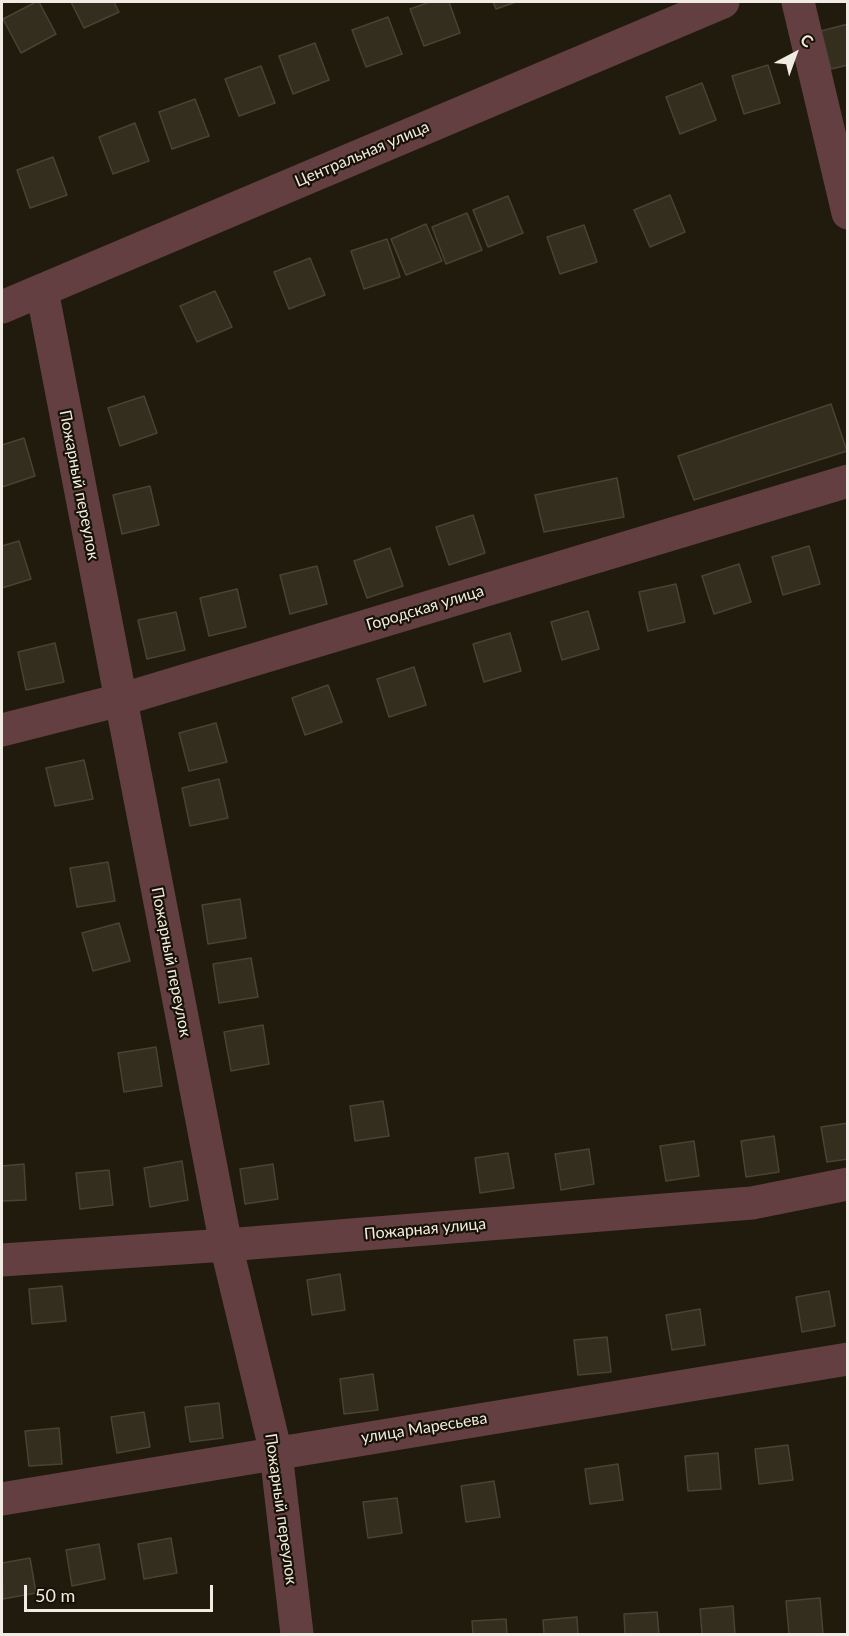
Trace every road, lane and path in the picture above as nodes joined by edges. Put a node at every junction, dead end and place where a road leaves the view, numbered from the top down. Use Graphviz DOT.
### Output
graph roads {
  1 [pos="723,2"];
  2 [pos="798,2"];
  3 [pos="848,213"];
  4 [pos="42,290"];
  5 [pos="2,307"];
  6 [pos="848,481"];
  7 [pos="120,700"];
  8 [pos="2,730"];
  9 [pos="848,1184"];
  10 [pos="226,1245"];
  11 [pos="2,1260"];
  12 [pos="848,1359"];
  13 [pos="276,1453"];
  14 [pos="2,1499"];
  15 [pos="297,1635"];
  1 -- 4 [label="street, Центральная улица"];
  2 -- 3 [label="street"];
  4 -- 5 [label="street, Центральная улица"];
  4 -- 7 [label="street, Пожарный переулок"];
  6 -- 7 [label="street, Городская улица"];
  7 -- 8 [label="street, Городская улица"];
  7 -- 10 [label="street, Пожарный переулок"];
  9 -- 10 [label="street, Пожарная улица"];
  10 -- 11 [label="street, Пожарная улица"];
  10 -- 13 [label="street, Пожарный переулок"];
  12 -- 13 [label="street, улица Маресьева"];
  13 -- 14 [label="street, улица Маресьева"];
  13 -- 15 [label="street, Пожарный переулок"];
}
